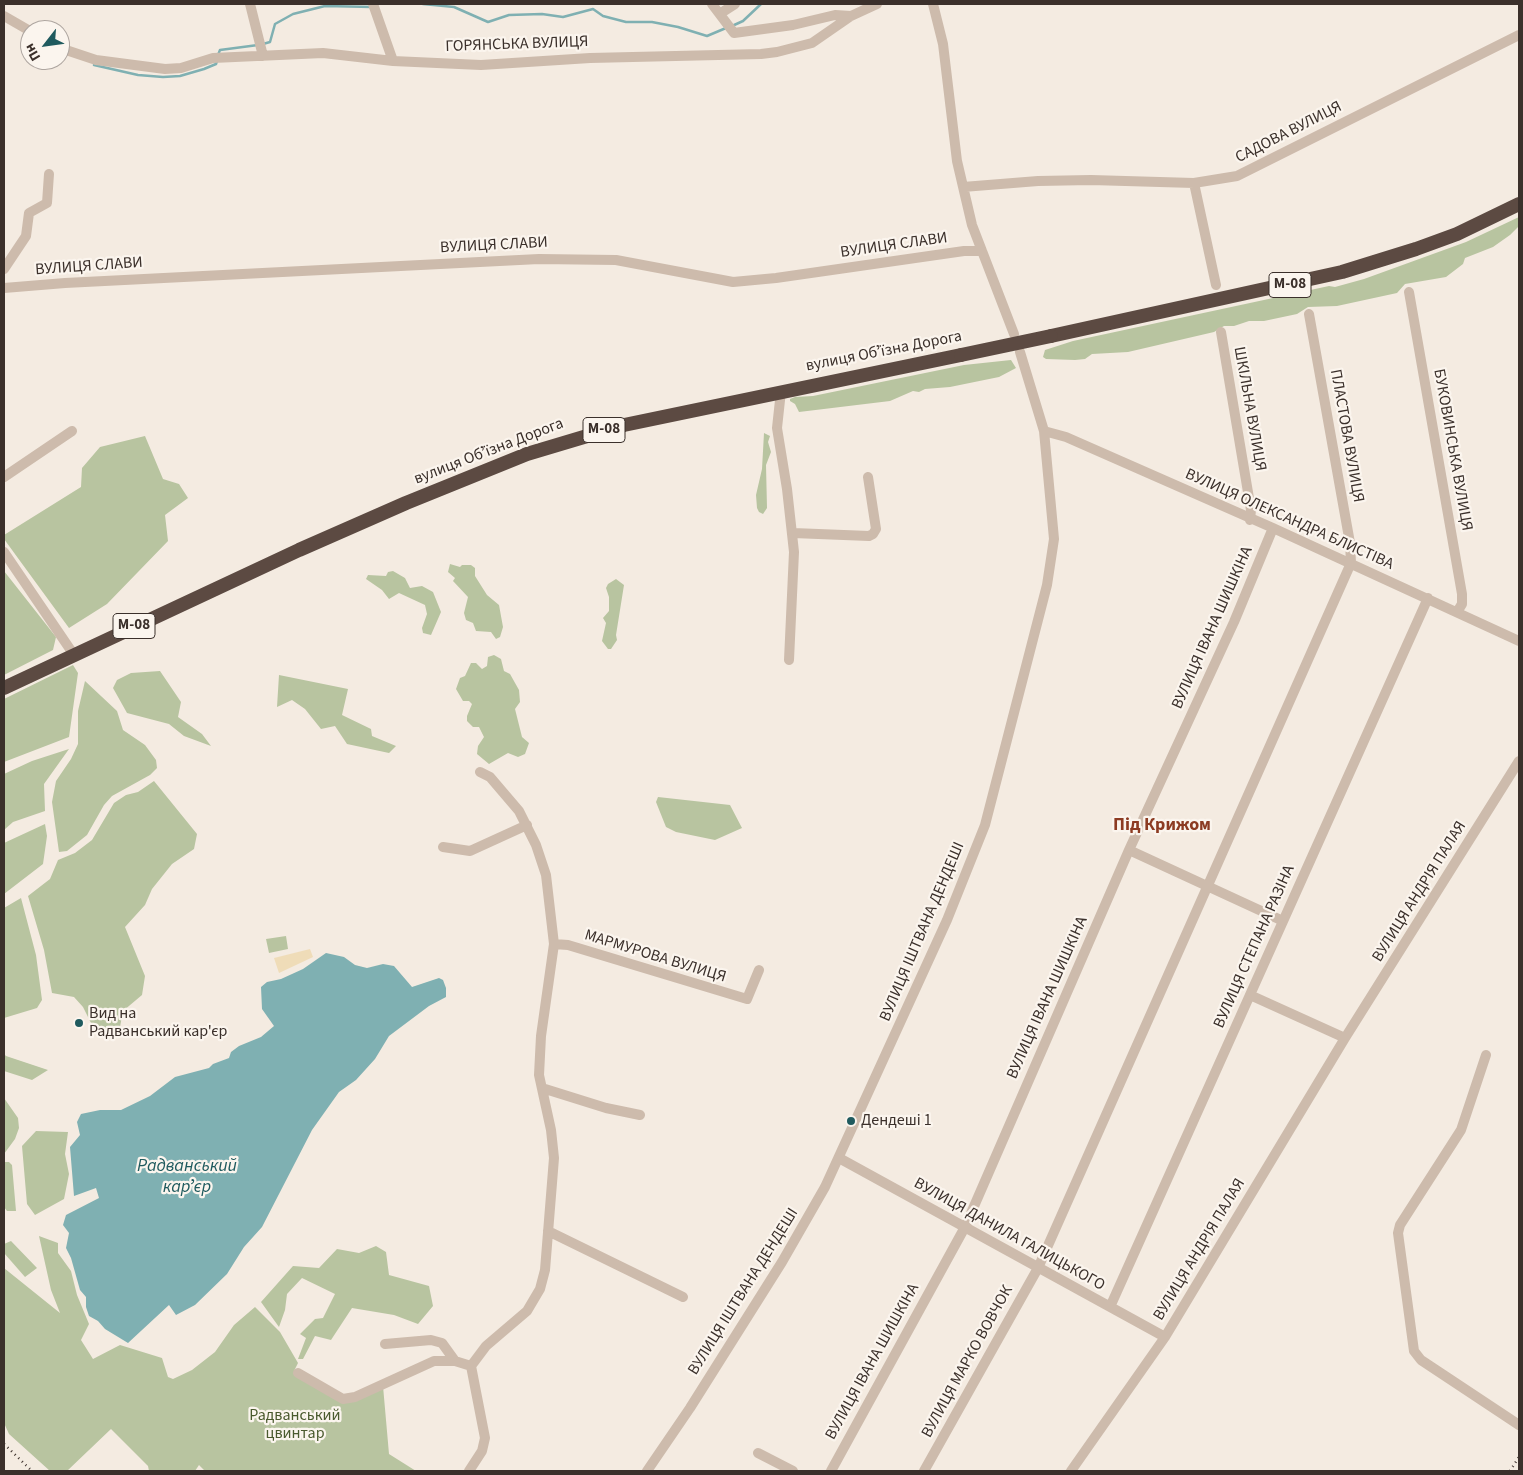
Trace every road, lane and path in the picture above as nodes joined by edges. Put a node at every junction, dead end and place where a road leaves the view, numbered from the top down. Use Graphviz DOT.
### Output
graph roads {
  1 [pos="250,4"];
  2 [pos="712,4"];
  3 [pos="735,4"];
  4 [pos="877,4"];
  5 [pos="933,4"];
  6 [pos="375,7"];
  7 [pos="721,13"];
  8 [pos="4,16"];
  9 [pos="851,16"];
  10 [pos="20,25"];
  11 [pos="1519,35"];
  12 [pos="262,48"];
  13 [pos="70,51"];
  14 [pos="393,61"];
  15 [pos="49,174"];
  16 [pos="1194,183"];
  17 [pos="963,187"];
  18 [pos="1519,204"];
  19 [pos="982,251"];
  20 [pos="4,269"];
  21 [pos="1216,285"];
  22 [pos="4,288"];
  23 [pos="1409,292"];
  24 [pos="1309,314"];
  25 [pos="1221,332"];
  26 [pos="1014,334"];
  27 [pos="1020,352"];
  28 [pos="781,391"];
  29 [pos="72,431"];
  30 [pos="1044,431"];
  31 [pos="4,477"];
  32 [pos="868,477"];
  33 [pos="1250,520"];
  34 [pos="1273,528"];
  35 [pos="793,533"];
  36 [pos="4,552"];
  37 [pos="1351,563"];
  38 [pos="1428,598"];
  39 [pos="1457,612"];
  40 [pos="1519,641"];
  41 [pos="74,655"];
  42 [pos="789,660"];
  43 [pos="4,688"];
  44 [pos="1519,762"];
  45 [pos="480,772"];
  46 [pos="527,825"];
  47 [pos="443,847"];
  48 [pos="1129,850"];
  49 [pos="1206,886"];
  50 [pos="1283,921"];
  51 [pos="554,944"];
  52 [pos="759,970"];
  53 [pos="1250,995"];
  54 [pos="1345,1038"];
  55 [pos="1486,1055"];
  56 [pos="542,1088"];
  57 [pos="640,1115"];
  58 [pos="839,1158"];
  59 [pos="964,1227"];
  60 [pos="548,1231"];
  61 [pos="1038,1268"];
  62 [pos="683,1297"];
  63 [pos="1110,1307"];
  64 [pos="1165,1337"];
  65 [pos="385,1344"];
  66 [pos="455,1362"];
  67 [pos="471,1366"];
  68 [pos="298,1373"];
  69 [pos="1519,1425"];
  70 [pos="758,1453"];
  71 [pos="470,1471"];
  72 [pos="647,1471"];
  73 [pos="793,1471"];
  74 [pos="831,1471"];
  75 [pos="924,1471"];
  76 [pos="1071,1471"];
  1 -- 12 [label="street"];
  2 -- 7 [label="street"];
  3 -- 7 [label="street"];
  4 -- 9 [label="street, ГОРЯНСЬКА ВУЛИЦЯ"];
  5 -- 17 [label="street"];
  6 -- 14 [label="street"];
  7 -- 9 [label="street"];
  8 -- 10 [label="street"];
  9 -- 14 [label="street, ГОРЯНСЬКА ВУЛИЦЯ"];
  11 -- 16 [label="street, САДОВА ВУЛИЦЯ"];
  12 -- 13 [label="street, ГОРЯНСЬКА ВУЛИЦЯ"];
  12 -- 14 [label="street, ГОРЯНСЬКА ВУЛИЦЯ"];
  15 -- 20 [label="street"];
  16 -- 17 [label="street, САДОВА ВУЛИЦЯ"];
  16 -- 21 [label="street"];
  17 -- 19 [label="street"];
  18 -- 28 [label="highway, вулиця Обʼїзна Дорога / М-08, bridge"];
  19 -- 22 [label="street, ВУЛИЦЯ СЛАВИ"];
  19 -- 26 [label="street"];
  23 -- 39 [label="street, БУКОВИНСЬКА ВУЛИЦЯ"];
  24 -- 37 [label="street, ПЛАСТОВА ВУЛИЦЯ"];
  25 -- 33 [label="street, ШКІЛЬНА ВУЛИЦЯ"];
  27 -- 30 [label="street, ВУЛИЦЯ ІШТВАНА ДЕНДЕШІ"];
  28 -- 35 [label="street"];
  28 -- 41 [label="highway, вулиця Обʼїзна Дорога / М-08"];
  29 -- 31 [label="street"];
  30 -- 33 [label="street, ВУЛИЦЯ ОЛЕКСАНДРА БЛИСТІВА"];
  30 -- 58 [label="street, ВУЛИЦЯ ІШТВАНА ДЕНДЕШІ"];
  32 -- 35 [label="street"];
  33 -- 34 [label="street, ВУЛИЦЯ ОЛЕКСАНДРА БЛИСТІВА"];
  34 -- 37 [label="street, ВУЛИЦЯ ОЛЕКСАНДРА БЛИСТІВА"];
  34 -- 48 [label="street, ВУЛИЦЯ ІВАНА ШИШКІНА"];
  35 -- 42 [label="street"];
  36 -- 41 [label="street"];
  37 -- 38 [label="street, ВУЛИЦЯ ОЛЕКСАНДРА БЛИСТІВА"];
  37 -- 49 [label="street, ВУЛИЦЯ МАРКО ВОВЧОК"];
  38 -- 39 [label="street, ВУЛИЦЯ ОЛЕКСАНДРА БЛИСТІВА"];
  38 -- 50 [label="street, ВУЛИЦЯ СТЕПАНА РАЗІНА"];
  39 -- 40 [label="street, ВУЛИЦЯ ОЛЕКСАНДРА БЛИСТІВА"];
  41 -- 43 [label="highway, М-08"];
  44 -- 54 [label="street, ВУЛИЦЯ АНДРІЯ ПАЛАЯ"];
  45 -- 46 [label="street"];
  46 -- 47 [label="street"];
  46 -- 51 [label="street"];
  48 -- 49 [label="street"];
  48 -- 59 [label="street, ВУЛИЦЯ ІВАНА ШИШКІНА"];
  49 -- 50 [label="street"];
  49 -- 61 [label="street, ВУЛИЦЯ МАРКО ВОВЧОК"];
  50 -- 53 [label="street, ВУЛИЦЯ СТЕПАНА РАЗІНА"];
  51 -- 52 [label="street, МАРМУРОВА ВУЛИЦЯ"];
  51 -- 56 [label="street"];
  53 -- 54 [label="street"];
  53 -- 63 [label="street, ВУЛИЦЯ СТЕПАНА РАЗІНА"];
  54 -- 64 [label="street, ВУЛИЦЯ АНДРІЯ ПАЛАЯ"];
  55 -- 69 [label="street"];
  56 -- 57 [label="street"];
  56 -- 60 [label="street"];
  58 -- 59 [label="street, ВУЛИЦЯ ДАНИЛА ГАЛИЦЬКОГО"];
  58 -- 72 [label="street, ВУЛИЦЯ ІШТВАНА ДЕНДЕШІ"];
  59 -- 61 [label="street, ВУЛИЦЯ ДАНИЛА ГАЛИЦЬКОГО"];
  59 -- 74 [label="street, ВУЛИЦЯ ІВАНА ШИШКІНА"];
  60 -- 62 [label="street"];
  60 -- 67 [label="street"];
  61 -- 63 [label="street, ВУЛИЦЯ ДАНИЛА ГАЛИЦЬКОГО"];
  61 -- 75 [label="street, ВУЛИЦЯ МАРКО ВОВЧОК"];
  63 -- 64 [label="street, ВУЛИЦЯ ДАНИЛА ГАЛИЦЬКОГО"];
  64 -- 76 [label="street, ВУЛИЦЯ АНДРІЯ ПАЛАЯ"];
  65 -- 66 [label="street"];
  66 -- 67 [label="street"];
  66 -- 68 [label="street"];
  67 -- 71 [label="street"];
  70 -- 73 [label="street"];
}
